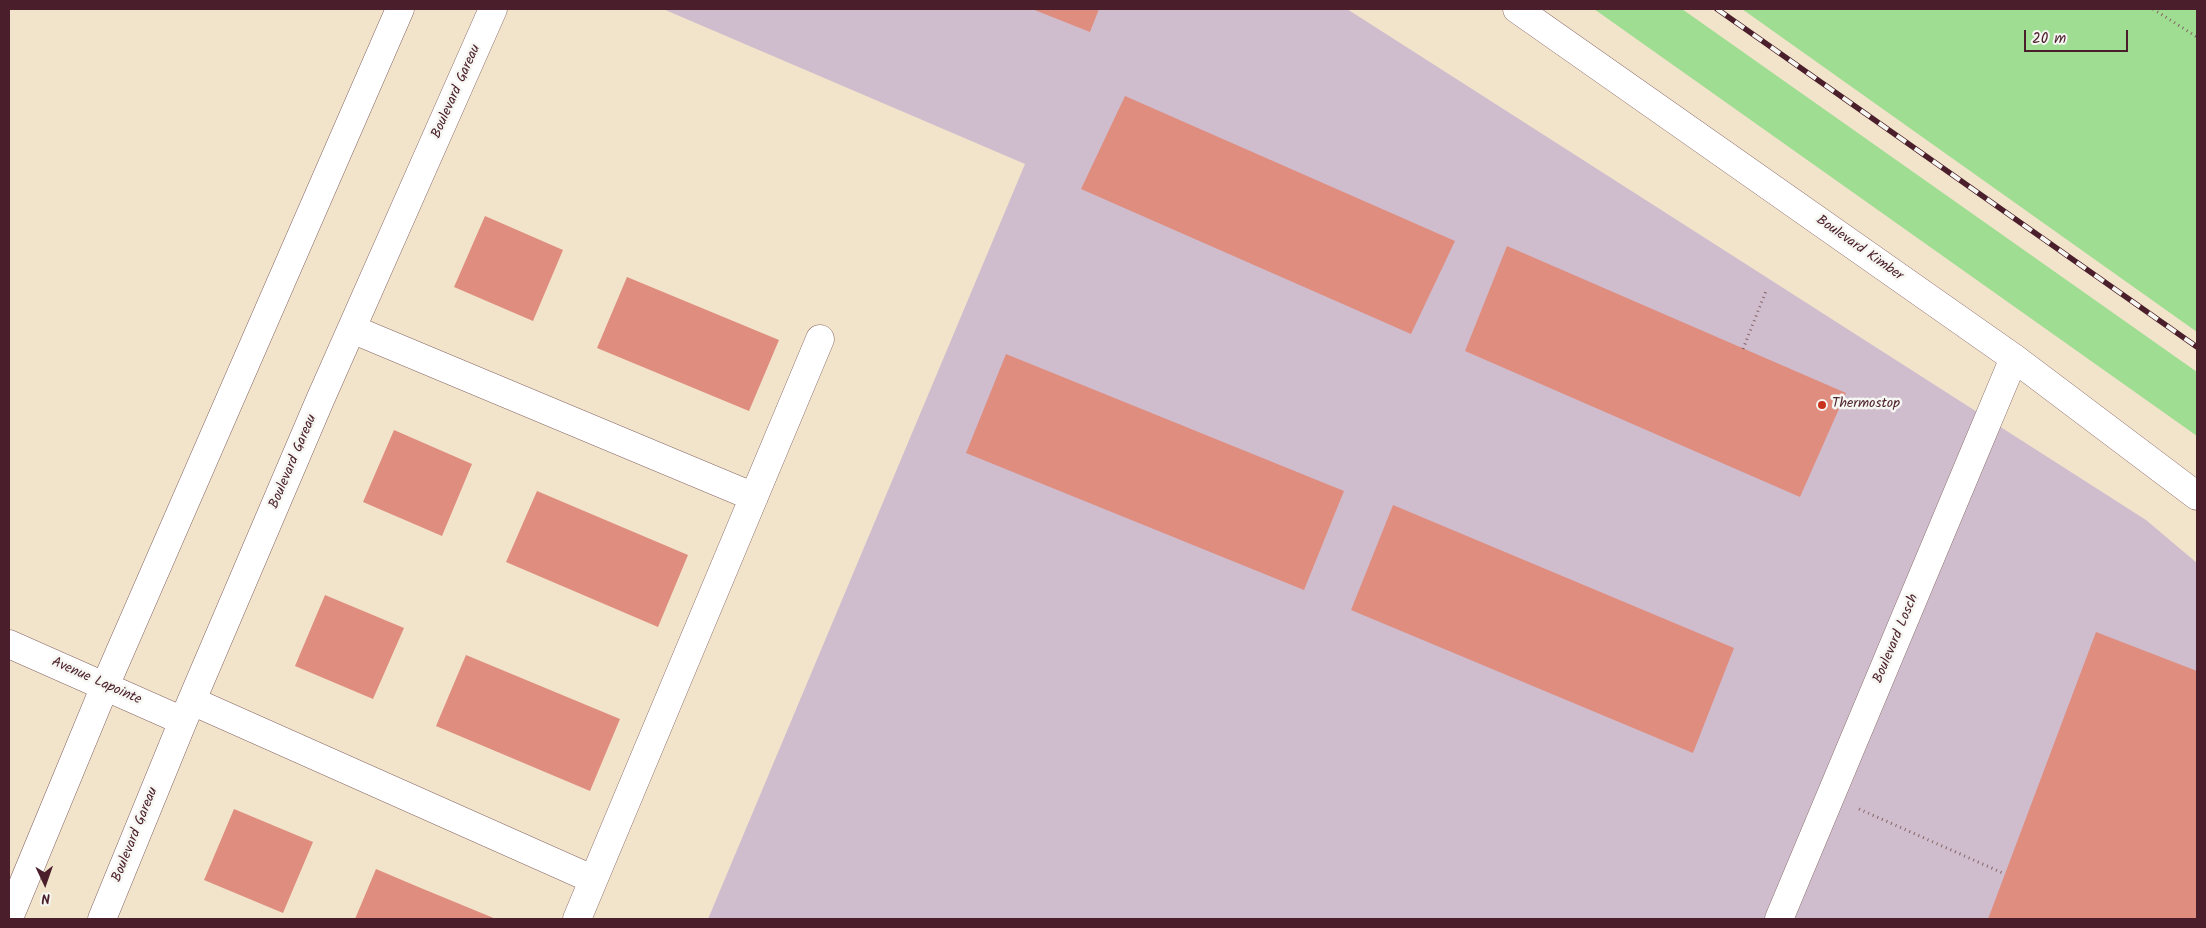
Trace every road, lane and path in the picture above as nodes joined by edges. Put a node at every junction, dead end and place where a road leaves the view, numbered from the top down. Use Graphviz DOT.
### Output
graph roads {
  1 [pos="400,9"];
  2 [pos="493,9"];
  3 [pos="1516,9"];
  4 [pos="2153,9"];
  5 [pos="2197,37"];
  6 [pos="1766,291"];
  7 [pos="352,329"];
  8 [pos="820,339"];
  9 [pos="1743,349"];
  10 [pos="2014,358"];
  11 [pos="2197,496"];
  12 [pos="754,498"];
  13 [pos="9,644"];
  14 [pos="105,686"];
  15 [pos="187,711"];
  16 [pos="1830,796"];
  17 [pos="2005,874"];
  18 [pos="592,879"];
  19 [pos="9,918"];
  20 [pos="102,919"];
  21 [pos="576,919"];
  22 [pos="1779,919"];
  1 -- 14 [label="street"];
  2 -- 7 [label="street, Boulevard Gareau"];
  3 -- 10 [label="street, Boulevard Kimber"];
  4 -- 5 [label="path"];
  6 -- 9 [label="path"];
  7 -- 12 [label="street"];
  7 -- 15 [label="street, Boulevard Gareau"];
  8 -- 12 [label="street"];
  10 -- 11 [label="street, Boulevard Kimber"];
  10 -- 16 [label="street, Boulevard Losch"];
  12 -- 18 [label="street"];
  13 -- 14 [label="street, Avenue Lapointe"];
  14 -- 15 [label="street, Avenue Lapointe"];
  14 -- 19 [label="street"];
  15 -- 18 [label="street, Avenue Lapointe"];
  15 -- 20 [label="street, Boulevard Gareau"];
  16 -- 17 [label="path"];
  16 -- 22 [label="street, Boulevard Losch"];
  18 -- 21 [label="street"];
}
